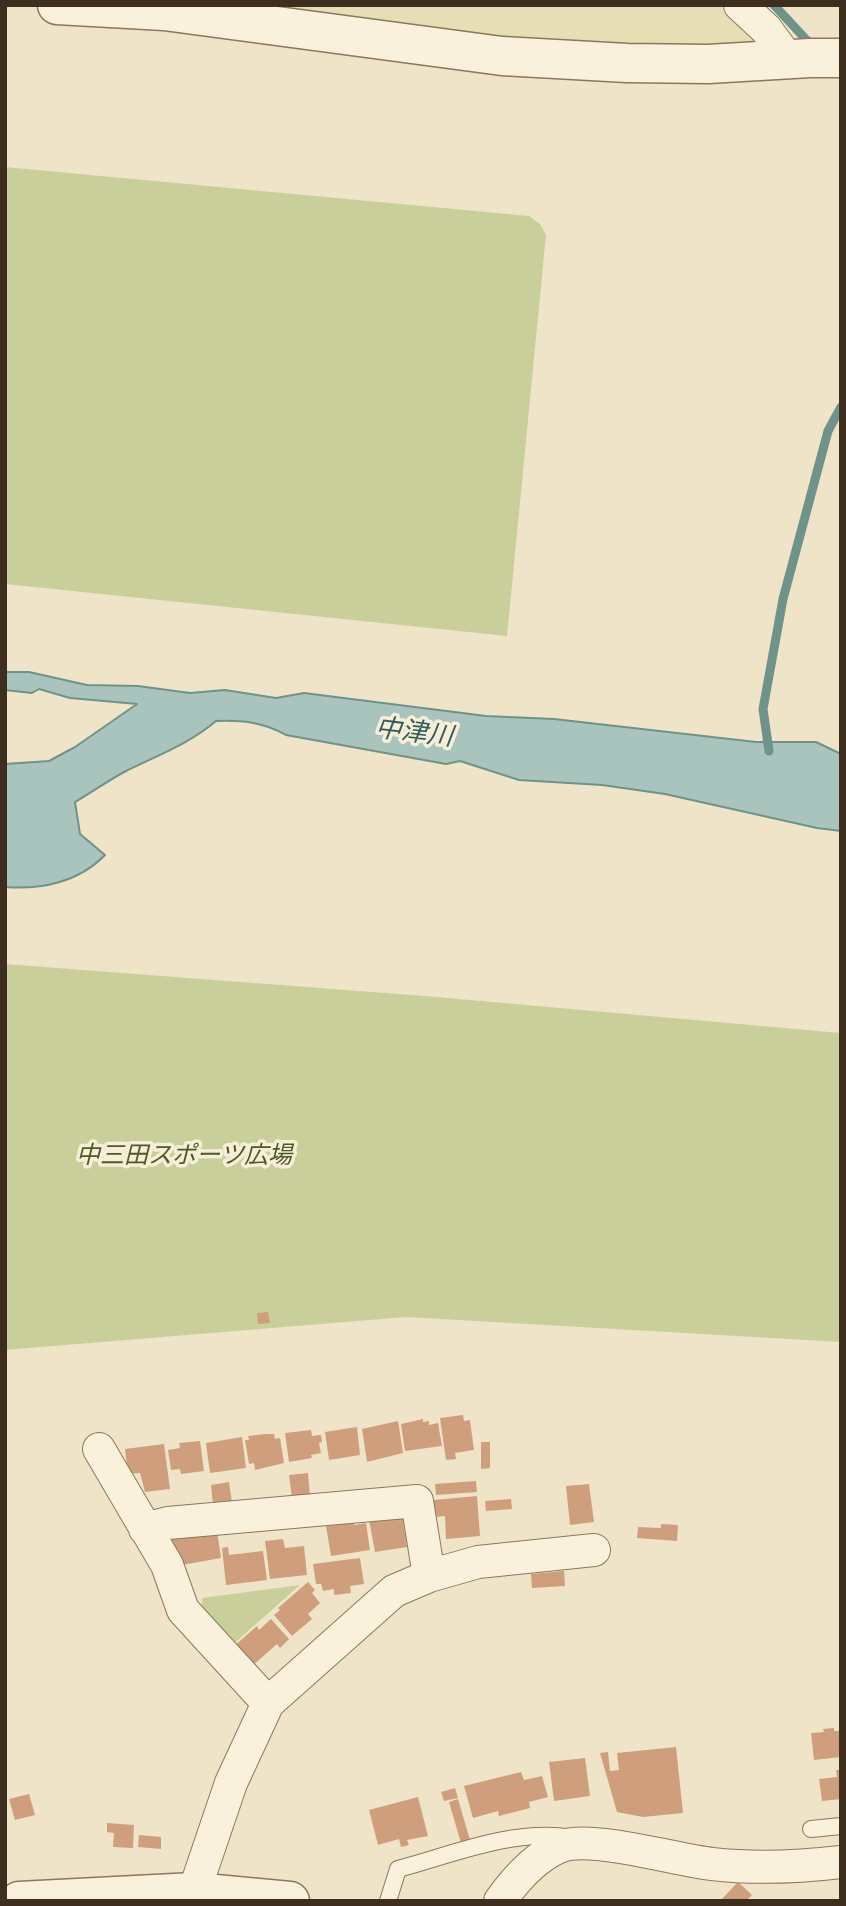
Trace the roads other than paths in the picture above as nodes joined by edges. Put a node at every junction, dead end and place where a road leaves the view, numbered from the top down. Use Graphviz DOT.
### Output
graph roads {
  1 [pos="57,5"];
  2 [pos="740,5"];
  3 [pos="813,58"];
  4 [pos="99,1449"];
  5 [pos="145,1530"];
  6 [pos="594,1550"];
  7 [pos="429,1576"];
  8 [pos="268,1703"];
  9 [pos="841,1826"];
  10 [pos="811,1829"];
  11 [pos="583,1842"];
  12 [pos="841,1862"];
  13 [pos="194,1892"];
  14 [pos="19,1901"];
  15 [pos="290,1901"];
  16 [pos="388,1901"];
  17 [pos="500,1901"];
  1 -- 3 [label="street"];
  2 -- 3 [label="street"];
  4 -- 5 [label="street"];
  5 -- 7 [label="street"];
  5 -- 8 [label="street"];
  6 -- 7 [label="street"];
  7 -- 8 [label="street"];
  8 -- 13 [label="street"];
  9 -- 10 [label="lane"];
  11 -- 12 [label="street"];
  11 -- 16 [label="lane"];
  11 -- 17 [label="street"];
  13 -- 14 [label="street"];
  13 -- 15 [label="street"];
}
